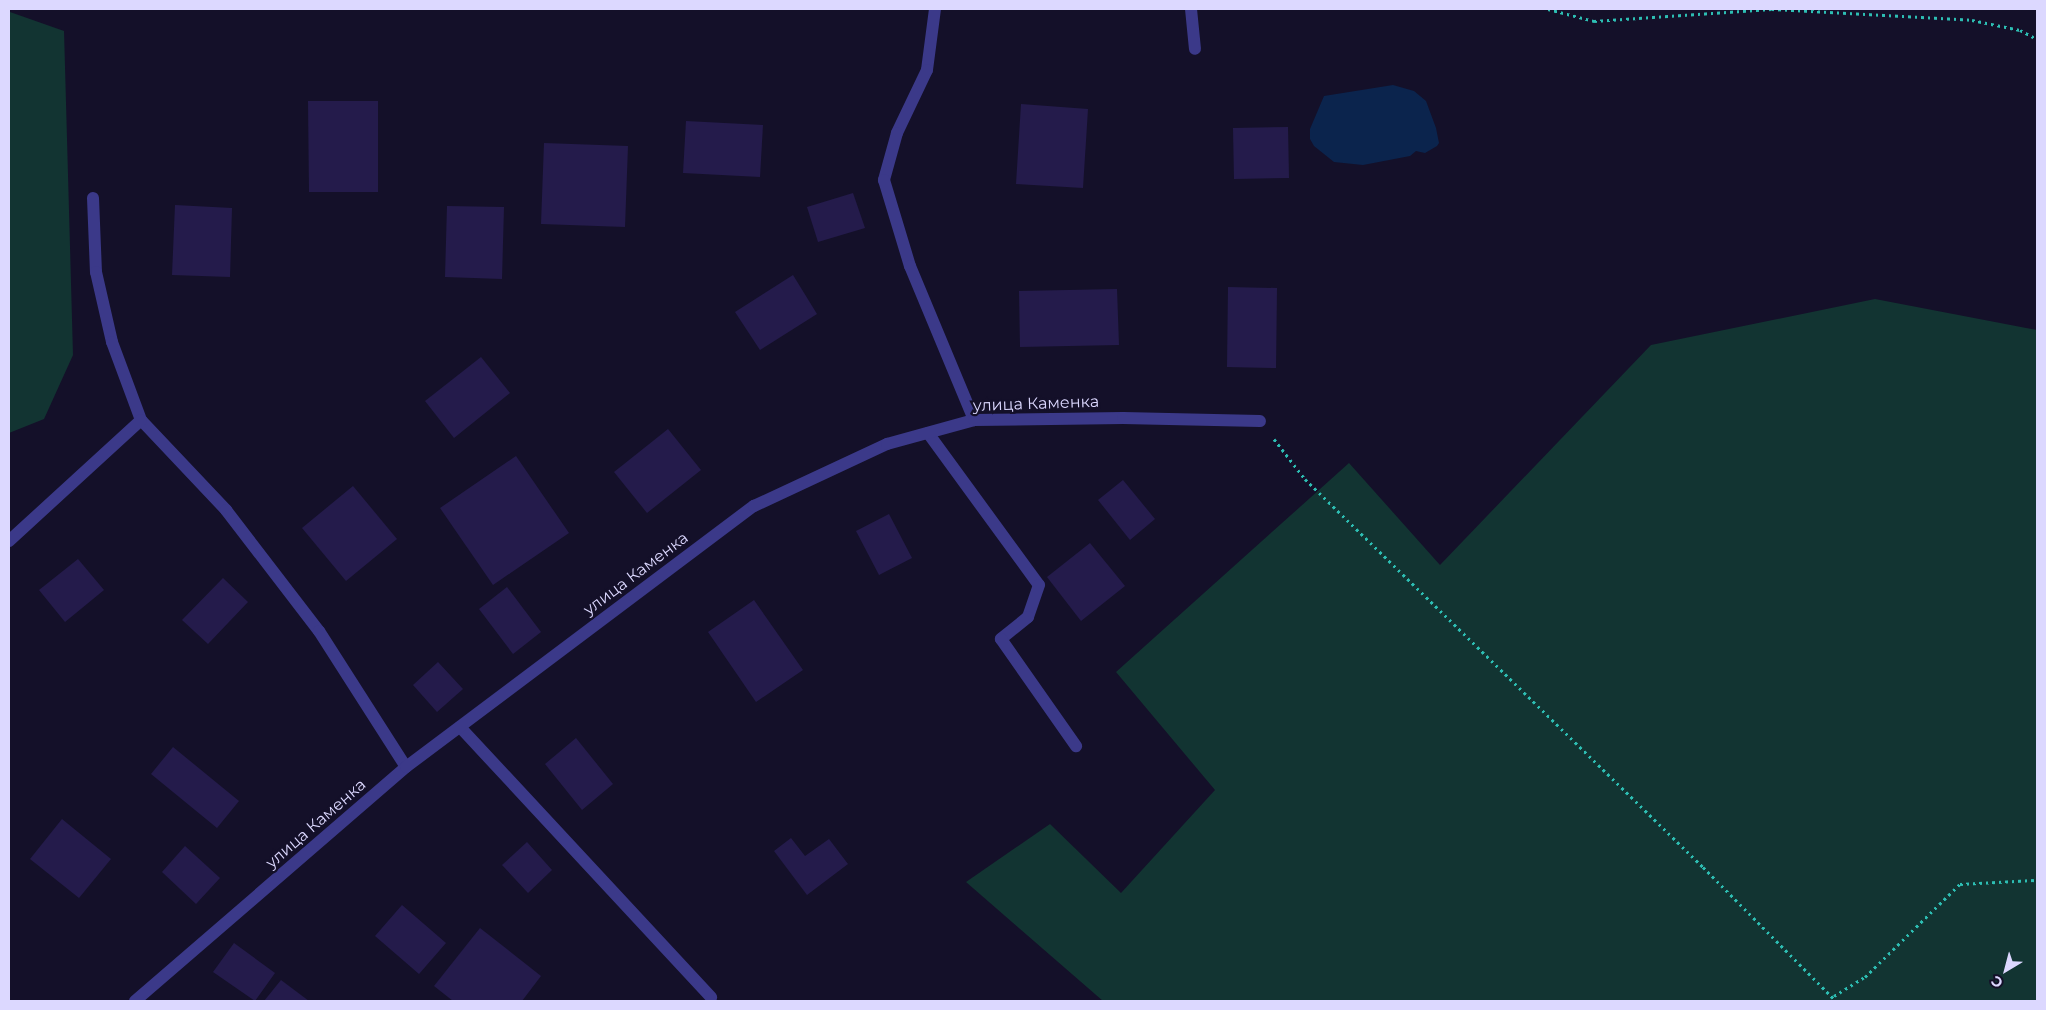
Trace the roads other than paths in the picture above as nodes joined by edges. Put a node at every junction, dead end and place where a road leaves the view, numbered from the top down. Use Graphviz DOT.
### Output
graph roads {
  1 [pos="935,9"];
  2 [pos="1192,9"];
  3 [pos="1195,49"];
  4 [pos="92,198"];
  5 [pos="141,420"];
  6 [pos="974,420"];
  7 [pos="1260,421"];
  8 [pos="928,433"];
  9 [pos="9,541"];
  10 [pos="460,727"];
  11 [pos="1076,746"];
  12 [pos="406,767"];
  13 [pos="711,997"];
  14 [pos="135,1001"];
  1 -- 6 [label="street"];
  2 -- 3 [label="street"];
  4 -- 5 [label="street"];
  5 -- 9 [label="street"];
  5 -- 12 [label="street"];
  6 -- 7 [label="street, улица Каменка"];
  6 -- 8 [label="street, улица Каменка"];
  8 -- 10 [label="street, улица Каменка"];
  8 -- 11 [label="street"];
  10 -- 12 [label="street, улица Каменка"];
  10 -- 13 [label="street"];
  12 -- 14 [label="street, улица Каменка"];
}
